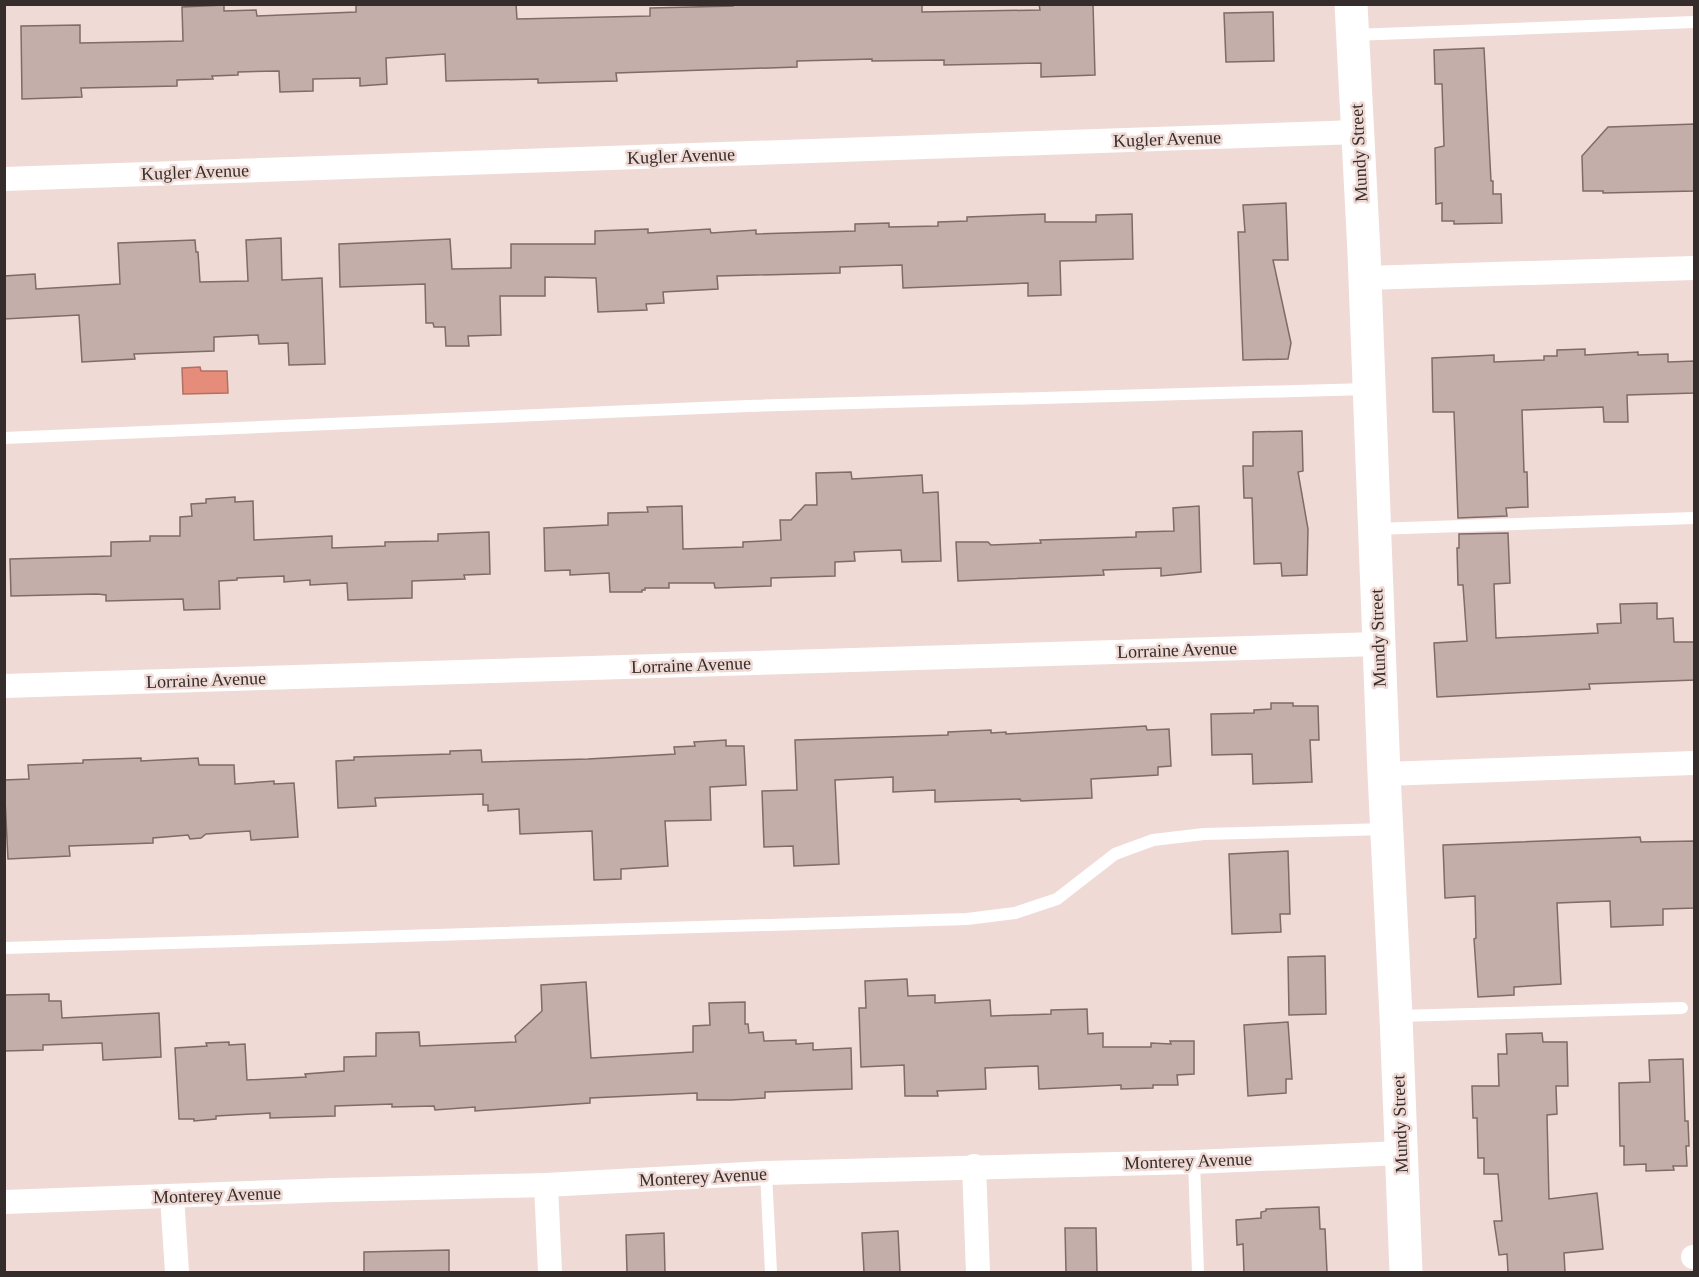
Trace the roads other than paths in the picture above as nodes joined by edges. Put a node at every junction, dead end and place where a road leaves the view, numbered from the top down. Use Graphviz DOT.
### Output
graph roads {
  1 [pos="1351,20"];
  2 [pos="1695,22"];
  3 [pos="1358,132"];
  4 [pos="4,179"];
  5 [pos="1695,268"];
  6 [pos="1365,278"];
  7 [pos="1370,389"];
  8 [pos="4,438"];
  9 [pos="1695,518"];
  10 [pos="1375,529"];
  11 [pos="1378,644"];
  12 [pos="4,686"];
  13 [pos="1695,763"];
  14 [pos="1384,774"];
  15 [pos="1386,829"];
  16 [pos="4,948"];
  17 [pos="1682,1008"];
  18 [pos="1396,1016"];
  19 [pos="1401,1152"];
  20 [pos="1194,1162"];
  21 [pos="974,1167"];
  22 [pos="766,1173"];
  23 [pos="546,1185"];
  24 [pos="172,1196"];
  25 [pos="4,1203"];
  26 [pos="177,1272"];
  27 [pos="550,1272"];
  28 [pos="771,1272"];
  29 [pos="978,1272"];
  30 [pos="1198,1272"];
  31 [pos="1406,1272"];
  1 -- 2 [label="lane"];
  1 -- 3 [label="street, Mundy Street"];
  3 -- 4 [label="street, Kugler Avenue"];
  3 -- 6 [label="street, Mundy Street"];
  5 -- 6 [label="street"];
  6 -- 7 [label="street, Mundy Street"];
  7 -- 8 [label="lane"];
  7 -- 10 [label="street, Mundy Street"];
  9 -- 10 [label="lane"];
  10 -- 11 [label="street, Mundy Street"];
  11 -- 12 [label="street, Lorraine Avenue"];
  11 -- 14 [label="street, Mundy Street"];
  13 -- 14 [label="street"];
  14 -- 15 [label="street, Mundy Street"];
  15 -- 16 [label="lane"];
  15 -- 18 [label="street, Mundy Street"];
  17 -- 18 [label="lane"];
  18 -- 19 [label="street, Mundy Street"];
  19 -- 20 [label="street, Monterey Avenue"];
  19 -- 31 [label="street, Mundy Street"];
  20 -- 21 [label="street, Monterey Avenue"];
  20 -- 30 [label="lane"];
  21 -- 22 [label="street, Monterey Avenue"];
  21 -- 29 [label="street"];
  22 -- 23 [label="street, Monterey Avenue"];
  22 -- 28 [label="lane"];
  23 -- 24 [label="street, Monterey Avenue"];
  23 -- 27 [label="street"];
  24 -- 25 [label="street, Monterey Avenue"];
  24 -- 26 [label="street"];
}
